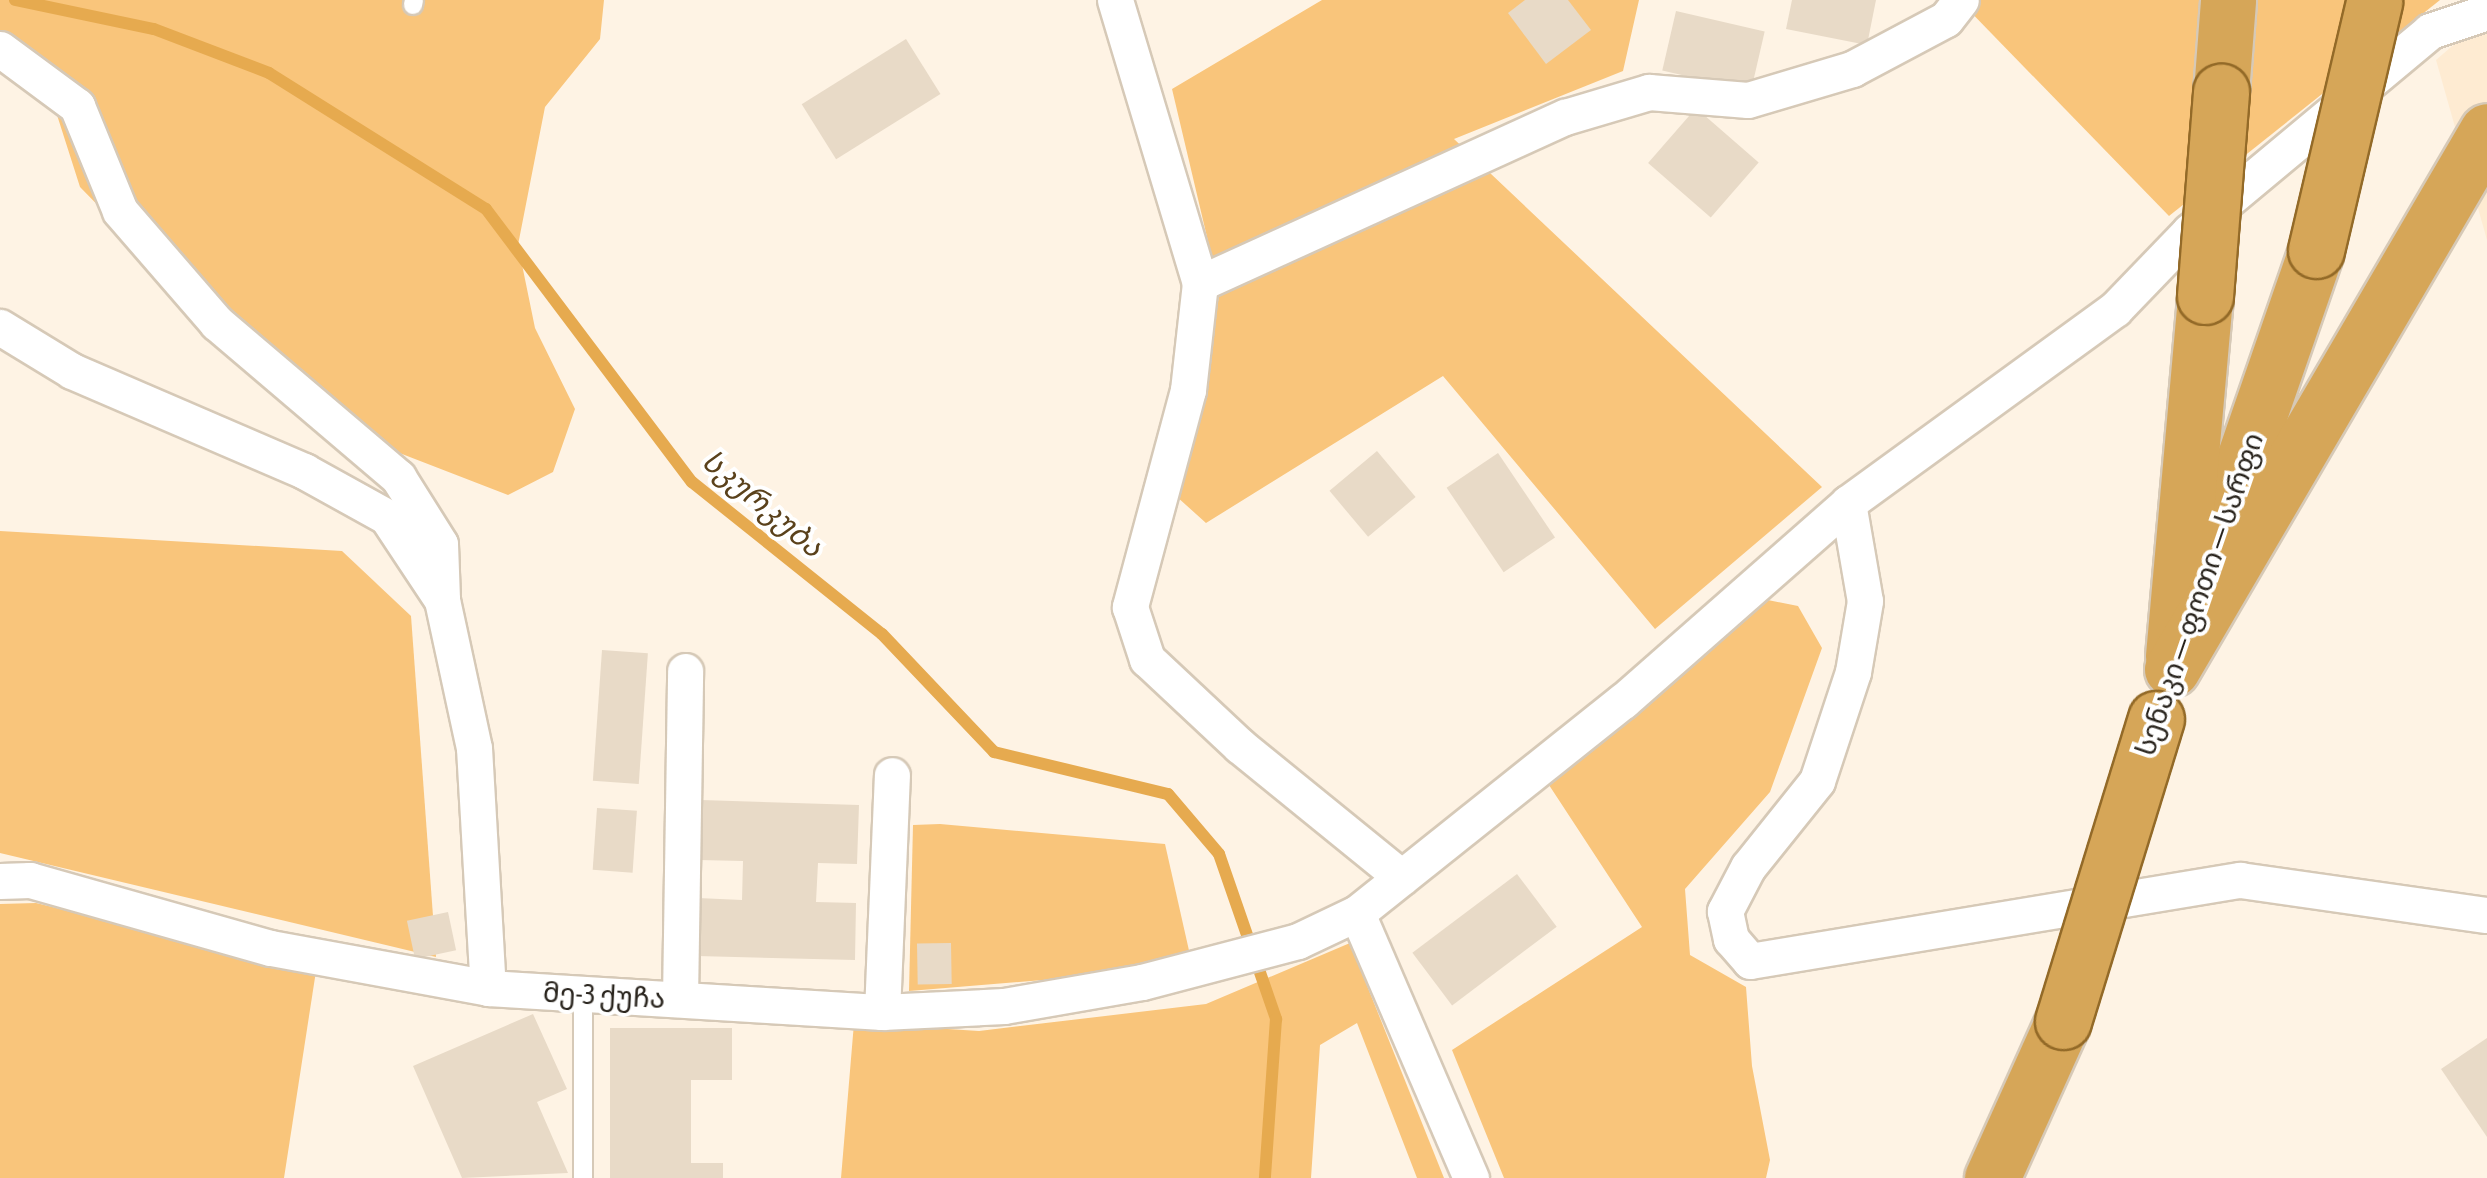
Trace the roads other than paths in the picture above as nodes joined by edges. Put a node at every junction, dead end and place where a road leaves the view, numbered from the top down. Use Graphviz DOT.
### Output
graph roads {
  1 [pos="1115,0"];
  2 [pos="1962,0"];
  3 [pos="2228,0"];
  4 [pos="2374,1"];
  5 [pos="2487,12"];
  6 [pos="0,50"];
  7 [pos="2487,131"];
  8 [pos="1200,283"];
  9 [pos="0,327"];
  10 [pos="1848,503"];
  11 [pos="442,600"];
  12 [pos="2172,668"];
  13 [pos="684,671"];
  14 [pos="892,776"];
  15 [pos="1401,876"];
  16 [pos="0,881"];
  17 [pos="1357,913"];
  18 [pos="2487,914"];
  19 [pos="488,988"];
  20 [pos="584,994"];
  21 [pos="680,1000"];
  22 [pos="882,1012"];
  23 [pos="583,1178"];
  24 [pos="1471,1178"];
  25 [pos="1992,1178"];
  1 -- 8 [label="street"];
  2 -- 8 [label="street"];
  3 -- 12 [label="highway, bridge"];
  4 -- 12 [label="highway, სენაკი — ფოთი — სარფი, bridge"];
  5 -- 10 [label="street, მე-3 ქუჩა"];
  6 -- 11 [label="street"];
  7 -- 12 [label="highway"];
  8 -- 15 [label="street"];
  9 -- 11 [label="street"];
  10 -- 15 [label="street, მე-3 ქუჩა"];
  10 -- 18 [label="street"];
  11 -- 19 [label="street"];
  12 -- 25 [label="highway, სენაკი — ფოთი — სარფი, bridge"];
  13 -- 21 [label="street"];
  14 -- 22 [label="street"];
  15 -- 17 [label="street, მე-3 ქუჩა"];
  16 -- 19 [label="street, მე-3 ქუჩა"];
  17 -- 22 [label="street, მე-3 ქუჩა"];
  17 -- 24 [label="street"];
  19 -- 20 [label="street, მე-3 ქუჩა"];
  20 -- 21 [label="street, მე-3 ქუჩა"];
  20 -- 23 [label="lane"];
  21 -- 22 [label="street, მე-3 ქუჩა"];
}
